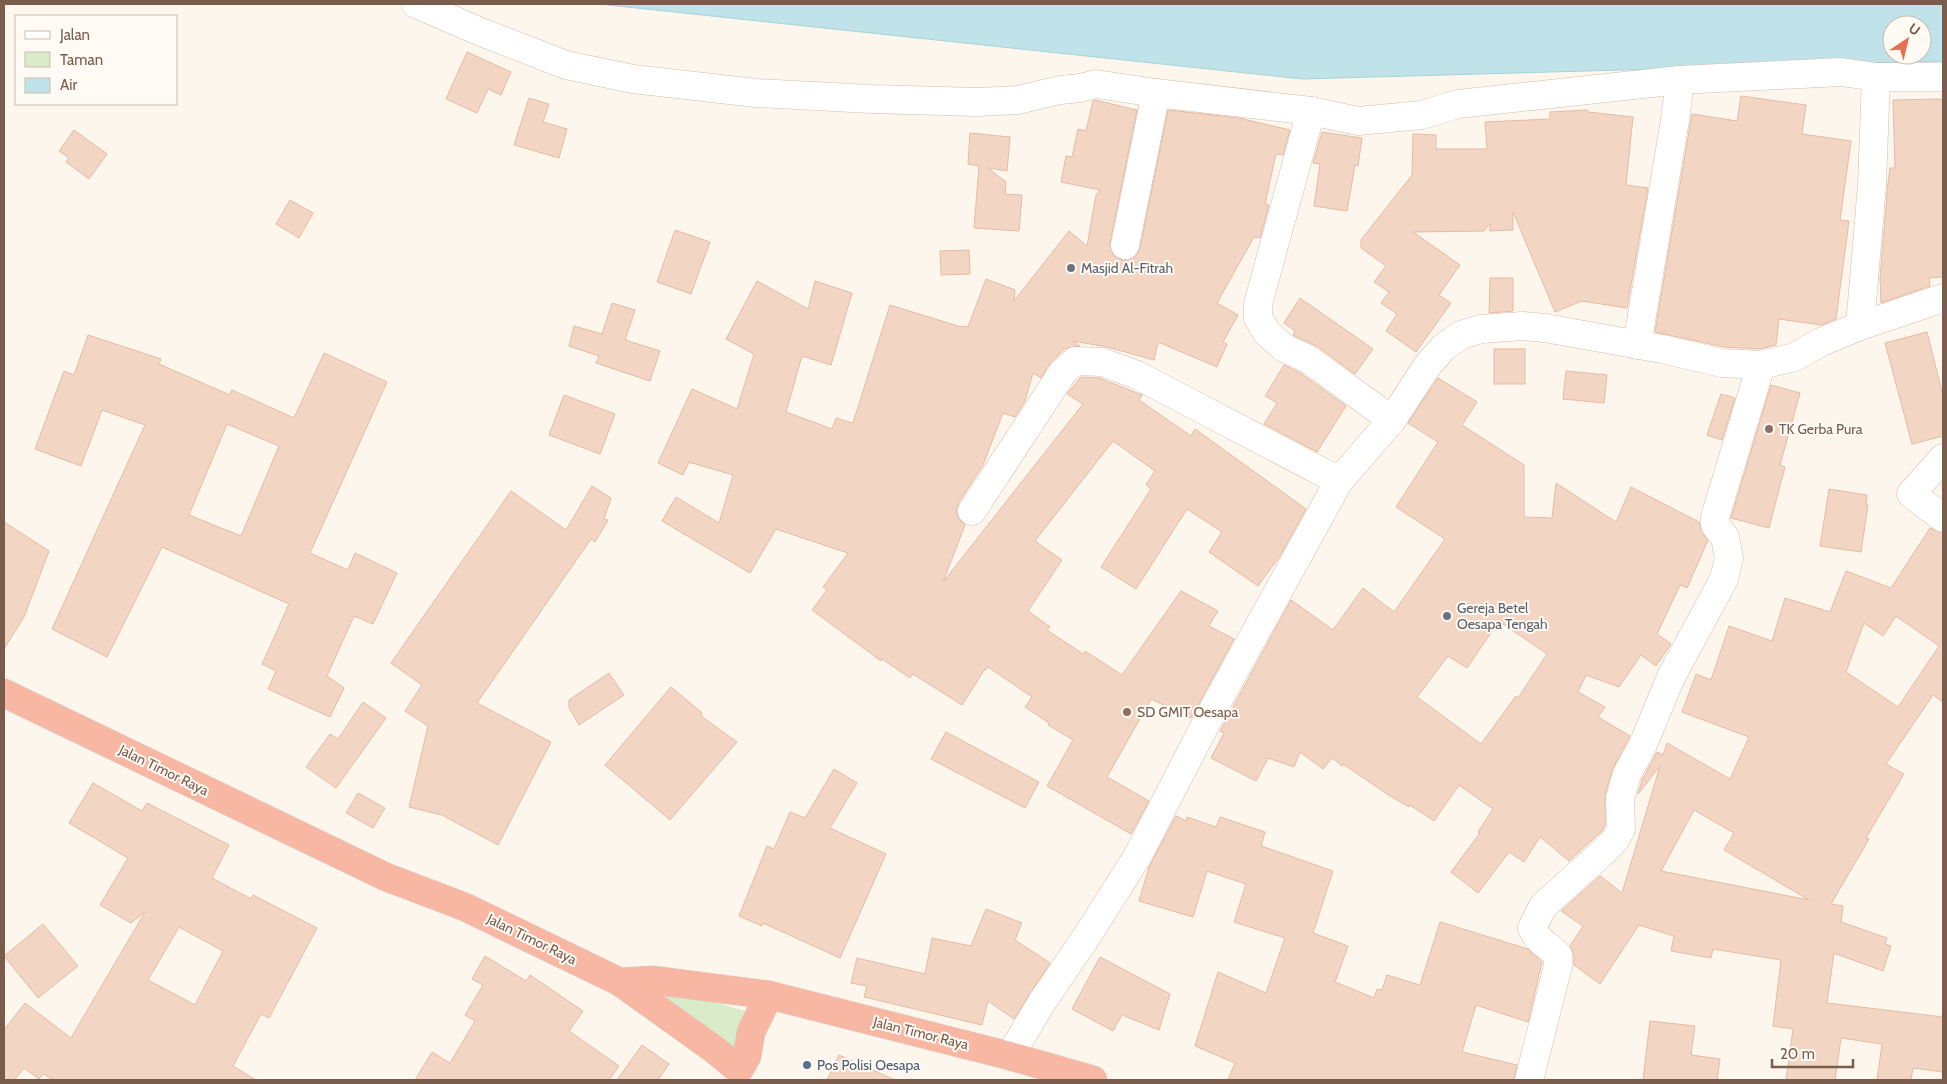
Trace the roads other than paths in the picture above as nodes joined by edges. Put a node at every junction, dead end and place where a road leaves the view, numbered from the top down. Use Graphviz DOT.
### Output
graph roads {
  1 [pos="416,4"];
  2 [pos="1876,77"];
  3 [pos="1943,77"];
  4 [pos="1680,80"];
  5 [pos="1156,93"];
  6 [pos="1311,111"];
  7 [pos="1125,245"];
  8 [pos="1943,303"];
  9 [pos="1860,326"];
  10 [pos="1637,345"];
  11 [pos="1761,365"];
  12 [pos="1392,420"];
  13 [pos="1943,458"];
  14 [pos="1339,481"];
  15 [pos="972,511"];
  16 [pos="1943,518"];
  17 [pos="4,692"];
  18 [pos="620,982"];
  19 [pos="769,995"];
  20 [pos="1010,1056"];
  21 [pos="1092,1080"];
  22 [pos="1529,1080"];
  1 -- 5 [label="street"];
  2 -- 3 [label="street"];
  2 -- 4 [label="street"];
  2 -- 9 [label="street"];
  4 -- 6 [label="street"];
  4 -- 10 [label="street"];
  5 -- 6 [label="street"];
  5 -- 7 [label="street"];
  6 -- 12 [label="street"];
  8 -- 9 [label="street"];
  9 -- 11 [label="street"];
  10 -- 11 [label="street"];
  10 -- 12 [label="street"];
  11 -- 22 [label="street"];
  12 -- 14 [label="street"];
  13 -- 16 [label="street"];
  14 -- 15 [label="street"];
  14 -- 20 [label="street"];
  17 -- 18 [label="highway, Jalan Timor Raya"];
  18 -- 19 [label="highway, Jalan Timor Raya"];
  18 -- 19 [label="highway"];
  19 -- 20 [label="highway, Jalan Timor Raya"];
  20 -- 21 [label="highway, Jalan Timor Raya"];
}
